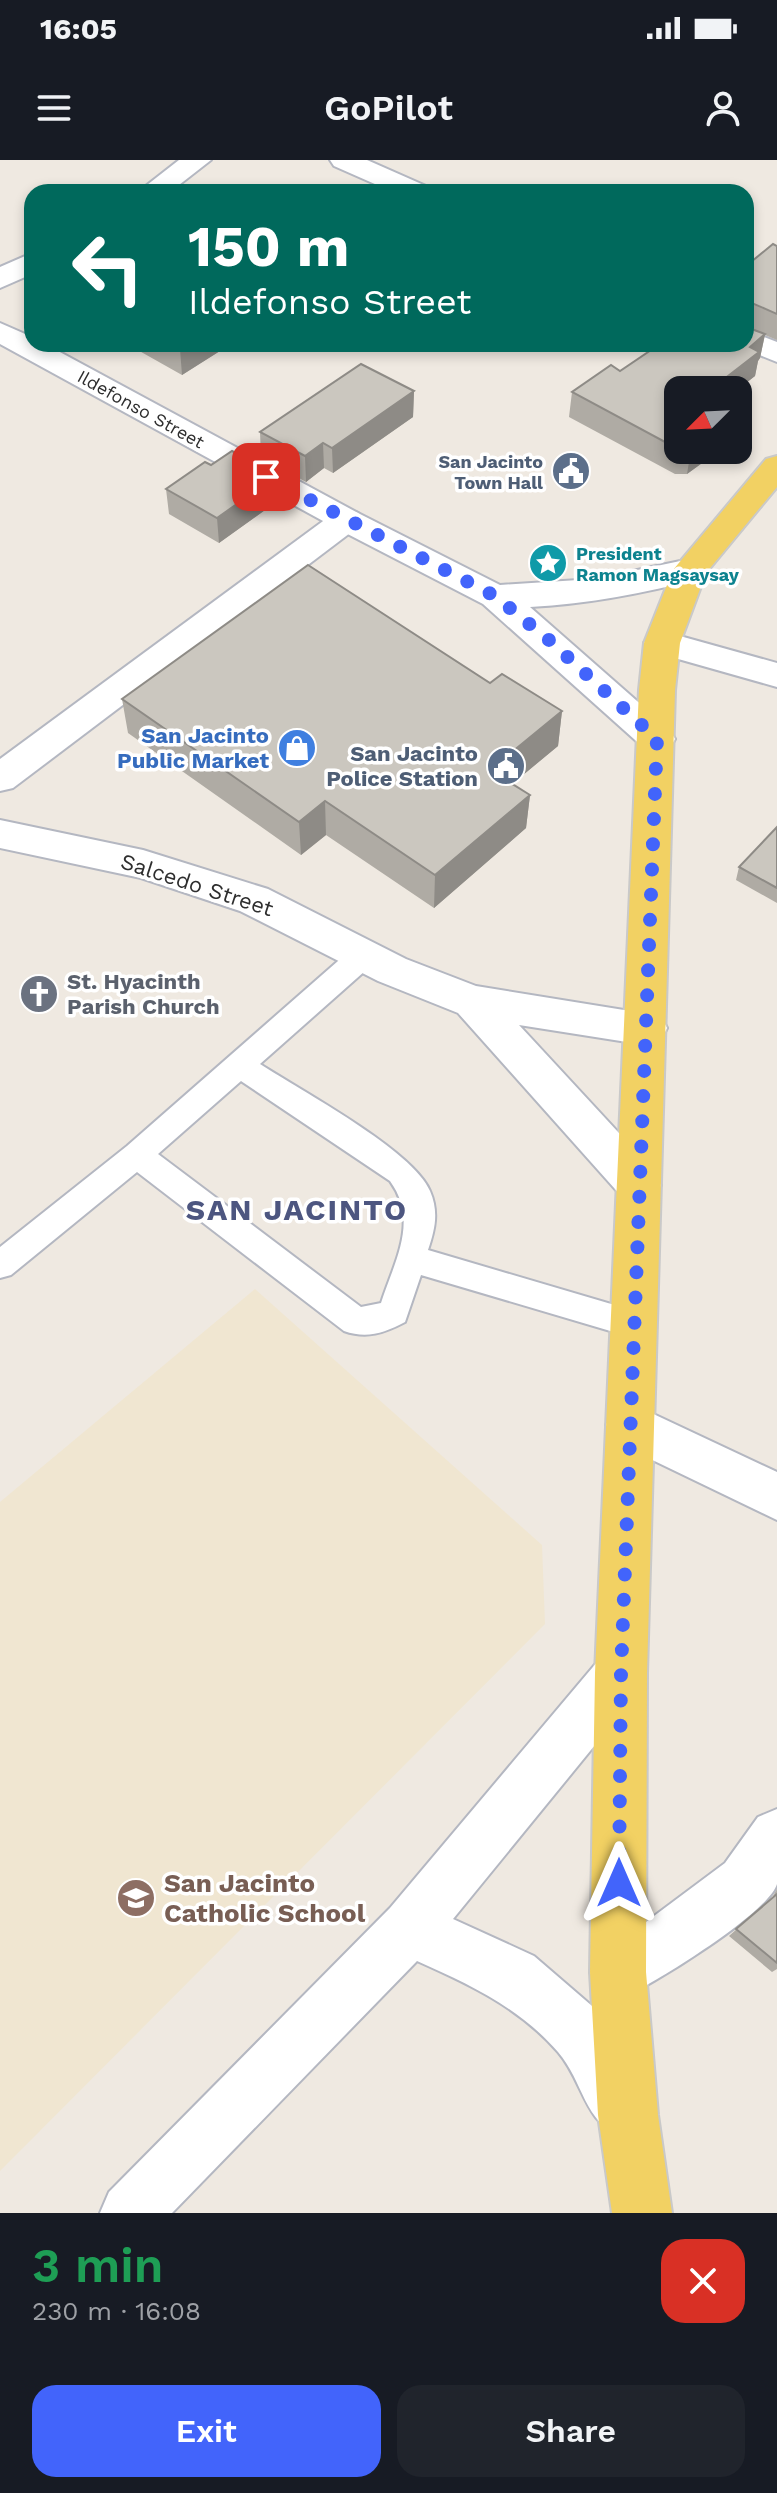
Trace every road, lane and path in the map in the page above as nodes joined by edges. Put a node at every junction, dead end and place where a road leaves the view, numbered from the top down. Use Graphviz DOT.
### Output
graph roads {
  1 [pos="197,160"];
  2 [pos="344,160"];
  3 [pos="163,184"];
  4 [pos="398,184"];
  5 [pos="24,266"];
  6 [pos="0,279"];
  7 [pos="0,332"];
  8 [pos="754,343"];
  9 [pos="24,345"];
  10 [pos="37,352"];
  11 [pos="777,353"];
  12 [pos="777,466"];
  13 [pos="346,520"];
  14 [pos="690,570"];
  15 [pos="495,596"];
  16 [pos="662,643"];
  17 [pos="777,675"];
  18 [pos="657,739"];
  19 [pos="0,778"];
  20 [pos="0,834"];
  21 [pos="364,955"];
  22 [pos="472,1002"];
  23 [pos="646,1028"];
  24 [pos="239,1065"];
  25 [pos="137,1155"];
  26 [pos="639,1185"];
  27 [pos="410,1258"];
  28 [pos="0,1265"];
  29 [pos="634,1324"];
  30 [pos="630,1425"];
  31 [pos="777,1497"];
  32 [pos="621,1673"];
  33 [pos="777,1836"];
  34 [pos="410,1928"];
  35 [pos="618,1972"];
  36 [pos="628,2115"];
  37 [pos="130,2213"];
  38 [pos="642,2213"];
  1 -- 3 [label="street"];
  2 -- 4 [label="street"];
  5 -- 6 [label="street"];
  7 -- 9 [label="street, Ildefonso Street"];
  8 -- 11 [label="street"];
  10 -- 13 [label="street, Ildefonso Street"];
  12 -- 14 [label="main road"];
  13 -- 15 [label="street, Ildefonso Street"];
  13 -- 19 [label="street"];
  14 -- 15 [label="street, Ildefonso Street"];
  14 -- 16 [label="main road"];
  15 -- 18 [label="street, Ildefonso Street"];
  16 -- 17 [label="street"];
  16 -- 18 [label="main road"];
  18 -- 23 [label="main road"];
  20 -- 21 [label="street, Salcedo Street"];
  21 -- 22 [label="street, Salcedo Street"];
  21 -- 24 [label="lane"];
  22 -- 23 [label="street, Salcedo Street"];
  22 -- 26 [label="street, Salcedo Street"];
  23 -- 26 [label="main road"];
  24 -- 25 [label="lane"];
  24 -- 27 [label="lane"];
  25 -- 27 [label="lane"];
  25 -- 28 [label="lane"];
  26 -- 29 [label="main road"];
  27 -- 29 [label="lane"];
  29 -- 30 [label="main road"];
  30 -- 31 [label="street"];
  30 -- 32 [label="main road"];
  32 -- 34 [label="street"];
  32 -- 35 [label="main road"];
  33 -- 35 [label="street"];
  34 -- 36 [label="street"];
  34 -- 37 [label="street"];
  35 -- 36 [label="main road"];
  36 -- 38 [label="main road"];
}
